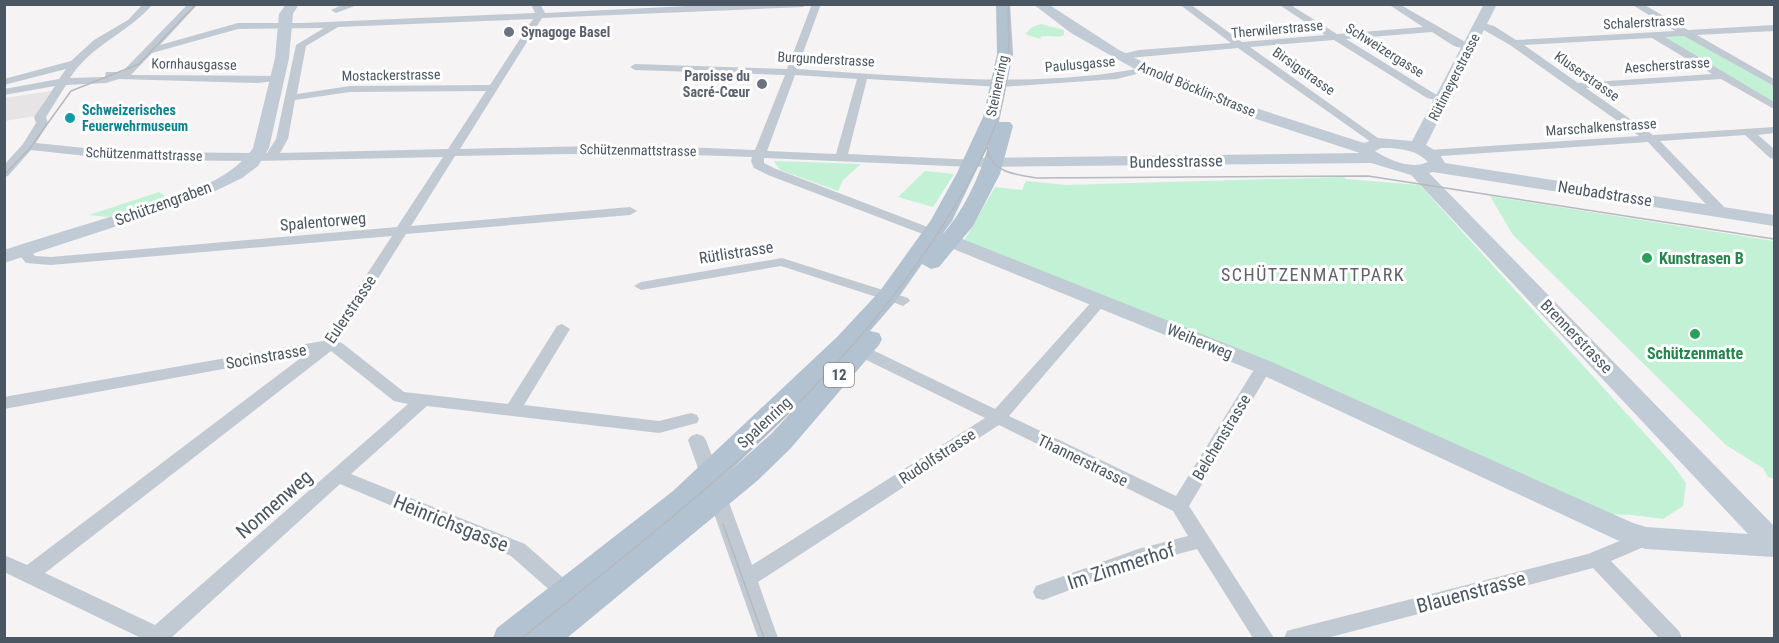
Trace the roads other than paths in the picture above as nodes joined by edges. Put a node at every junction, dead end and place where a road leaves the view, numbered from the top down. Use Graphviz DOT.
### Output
graph roads {
  1 [pos="149,4"];
  2 [pos="194,4"];
  3 [pos="356,4"];
  4 [pos="535,4"];
  5 [pos="803,4"];
  6 [pos="817,4"];
  7 [pos="1183,4"];
  8 [pos="1282,4"];
  9 [pos="1392,4"];
  10 [pos="1491,4"];
  11 [pos="1635,4"];
  12 [pos="1011,5"];
  13 [pos="1039,5"];
  14 [pos="336,10"];
  15 [pos="288,16"];
  16 [pos="539,16"];
  17 [pos="334,25"];
  18 [pos="1480,25"];
  19 [pos="1774,28"];
  20 [pos="1435,29"];
  21 [pos="1685,33"];
  22 [pos="1654,35"];
  23 [pos="1336,37"];
  24 [pos="181,41"];
  25 [pos="158,42"];
  26 [pos="1514,43"];
  27 [pos="1242,45"];
  28 [pos="1469,47"];
  29 [pos="149,51"];
  30 [pos="1122,57"];
  31 [pos="75,63"];
  32 [pos="635,67"];
  33 [pos="1147,70"];
  34 [pos="792,72"];
  35 [pos="1774,74"];
  36 [pos="115,75"];
  37 [pos="1761,75"];
  38 [pos="863,76"];
  39 [pos="1724,76"];
  40 [pos="277,78"];
  41 [pos="4,82"];
  42 [pos="61,82"];
  43 [pos="1774,82"];
  44 [pos="1008,83"];
  45 [pos="1575,86"];
  46 [pos="492,88"];
  47 [pos="4,92"];
  48 [pos="290,98"];
  49 [pos="1443,99"];
  50 [pos="1774,106"];
  51 [pos="1774,130"];
  52 [pos="1747,131"];
  53 [pos="1651,139"];
  54 [pos="28,146"];
  55 [pos="1372,150"];
  56 [pos="453,152"];
  57 [pos="760,154"];
  58 [pos="297,155"];
  59 [pos="1774,155"];
  60 [pos="264,156"];
  61 [pos="841,158"];
  62 [pos="1424,160"];
  63 [pos="981,164"];
  64 [pos="4,173"];
  65 [pos="232,176"];
  66 [pos="1720,211"];
  67 [pos="630,212"];
  68 [pos="1774,220"];
  69 [pos="402,230"];
  70 [pos="941,237"];
  71 [pos="14,254"];
  72 [pos="641,286"];
  73 [pos="895,298"];
  74 [pos="1100,301"];
  75 [pos="562,329"];
  76 [pos="328,345"];
  77 [pos="853,347"];
  78 [pos="1264,367"];
  79 [pos="422,401"];
  80 [pos="4,403"];
  81 [pos="512,411"];
  82 [pos="691,419"];
  83 [pos="996,419"];
  84 [pos="698,440"];
  85 [pos="340,477"];
  86 [pos="713,487"];
  87 [pos="1179,506"];
  88 [pos="1646,538"];
  89 [pos="1199,541"];
  90 [pos="1774,544"];
  91 [pos="1597,559"];
  92 [pos="4,563"];
  93 [pos="28,575"];
  94 [pos="746,579"];
  95 [pos="1043,592"];
  96 [pos="575,600"];
  97 [pos="158,638"];
  98 [pos="509,639"];
  99 [pos="543,639"];
  100 [pos="768,639"];
  101 [pos="1264,639"];
  102 [pos="1294,639"];
  103 [pos="1672,639"];
  1 -- 31 [label="street"];
  2 -- 25 [label="street"];
  3 -- 14 [label="street"];
  4 -- 16 [label="street"];
  5 -- 16 [label="street"];
  6 -- 34 [label="street"];
  7 -- 27 [label="street, Birsigstrasse"];
  8 -- 23 [label="street, Schweizergasse"];
  9 -- 20 [label="street"];
  10 -- 18 [label="street, Rütimeyerstrasse"];
  11 -- 21 [label="street"];
  12 -- 44 [label="main road, Steinenring / 12"];
  13 -- 30 [label="street, Arnold Böcklin-Strasse"];
  15 -- 17 [label="street"];
  15 -- 24 [label="street"];
  15 -- 40 [label="street"];
  16 -- 17 [label="street"];
  16 -- 46 [label="street, Eulerstrasse"];
  17 -- 48 [label="street, Schützengraben"];
  18 -- 26 [label="street, Kluserstrasse"];
  18 -- 28 [label="street, Rütimeyerstrasse"];
  19 -- 21 [label="street, Schalerstrasse"];
  20 -- 23 [label="street, Therwilerstrasse"];
  20 -- 28 [label="street"];
  21 -- 22 [label="street, Schalerstrasse"];
  21 -- 37 [label="street"];
  22 -- 26 [label="street, Schalerstrasse"];
  22 -- 39 [label="street"];
  23 -- 27 [label="street, Therwilerstrasse"];
  23 -- 49 [label="street, Schweizergasse"];
  24 -- 25 [label="street"];
  24 -- 29 [label="street"];
  25 -- 29 [label="street"];
  26 -- 45 [label="street, Kluserstrasse"];
  27 -- 30 [label="street, Therwilerstrasse"];
  27 -- 55 [label="street, Birsigstrasse"];
  28 -- 49 [label="street, Rütimeyerstrasse"];
  29 -- 36 [label="street"];
  30 -- 33 [label="street, Arnold Böcklin-Strasse"];
  31 -- 41 [label="street"];
  31 -- 42 [label="street"];
  32 -- 34 [label="street, Burgunderstrasse"];
  33 -- 44 [label="street, Paulusgasse"];
  33 -- 55 [label="street, Arnold Böcklin-Strasse"];
  34 -- 38 [label="street, Burgunderstrasse"];
  34 -- 57 [label="street"];
  35 -- 37 [label="street"];
  36 -- 40 [label="street, Kornhausgasse"];
  36 -- 42 [label="street"];
  37 -- 43 [label="street"];
  38 -- 44 [label="street, Burgunderstrasse"];
  38 -- 61 [label="street"];
  39 -- 45 [label="street, Aescherstrasse"];
  39 -- 50 [label="street"];
  40 -- 60 [label="street"];
  42 -- 47 [label="street"];
  42 -- 54 [label="street"];
  44 -- 63 [label="main road, Steinenring / 12"];
  45 -- 53 [label="street, Kluserstrasse"];
  46 -- 48 [label="street, Mostackerstrasse"];
  46 -- 56 [label="street, Eulerstrasse"];
  48 -- 60 [label="street, Schützengraben"];
  49 -- 62 [label="street, Rütimeyerstrasse"];
  51 -- 52 [label="street, Marschalkenstrasse"];
  52 -- 53 [label="street, Marschalkenstrasse"];
  52 -- 59 [label="street"];
  53 -- 62 [label="street, Marschalkenstrasse"];
  53 -- 66 [label="street, Kluserstrasse"];
  54 -- 60 [label="street, Schützenmattstrasse"];
  54 -- 64 [label="street"];
  55 -- 62 [label="street, Neubadstrasse"];
  55 -- 63 [label="street, Bundesstrasse"];
  56 -- 57 [label="street, Schützenmattstrasse"];
  56 -- 58 [label="street, Schützenmattstrasse"];
  56 -- 69 [label="street, Eulerstrasse"];
  57 -- 61 [label="street, Schützenmattstrasse"];
  57 -- 70 [label="street, Weiherweg"];
  58 -- 60 [label="street, Schützenmattstrasse"];
  58 -- 65 [label="street, Schützenmattstrasse"];
  60 -- 65 [label="street, Schützengraben"];
  61 -- 63 [label="street, Schützenmattstrasse"];
  62 -- 66 [label="street, Neubadstrasse"];
  62 -- 90 [label="street, Brennerstrasse"];
  63 -- 70 [label="main road, Spalenring / 12"];
  65 -- 71 [label="street, Schützengraben"];
  66 -- 68 [label="street, Neubadstrasse"];
  67 -- 69 [label="street, Spalentorweg"];
  69 -- 71 [label="street, Spalentorweg"];
  69 -- 76 [label="street, Eulerstrasse"];
  70 -- 73 [label="main road, Spalenring / 12"];
  70 -- 74 [label="street, Weiherweg"];
  72 -- 73 [label="street, Rütlistrasse"];
  73 -- 77 [label="main road, Spalenring / 12"];
  74 -- 78 [label="street, Weiherweg"];
  74 -- 83 [label="street, Rudolfstrasse"];
  75 -- 81 [label="street"];
  76 -- 79 [label="street, Socinstrasse"];
  76 -- 80 [label="street, Socinstrasse"];
  76 -- 93 [label="street, Eulerstrasse"];
  77 -- 83 [label="street, Thannerstrasse"];
  77 -- 86 [label="main road, Spalenring / 12"];
  78 -- 87 [label="street, Belchenstrasse"];
  78 -- 88 [label="street, Weiherweg"];
  79 -- 81 [label="street, Socinstrasse"];
  79 -- 85 [label="street, Nonnenweg"];
  81 -- 82 [label="street, Socinstrasse"];
  83 -- 87 [label="street, Thannerstrasse"];
  83 -- 94 [label="street, Rudolfstrasse"];
  84 -- 86 [label="street"];
  85 -- 96 [label="street, Heinrichsgasse"];
  85 -- 97 [label="street, Nonnenweg"];
  86 -- 94 [label="street"];
  86 -- 96 [label="main road, Spalenring / 12"];
  87 -- 89 [label="street"];
  88 -- 90 [label="street, Weiherweg"];
  88 -- 91 [label="street, Blauenstrasse"];
  89 -- 95 [label="street, Im Zimmerhof"];
  89 -- 101 [label="street"];
  91 -- 102 [label="street, Blauenstrasse"];
  91 -- 103 [label="street"];
  92 -- 93 [label="street"];
  93 -- 97 [label="street"];
  94 -- 100 [label="street"];
  96 -- 98 [label="main road, Spalenring / 12"];
  96 -- 99 [label="main road, Spalenring / 12"];
}
